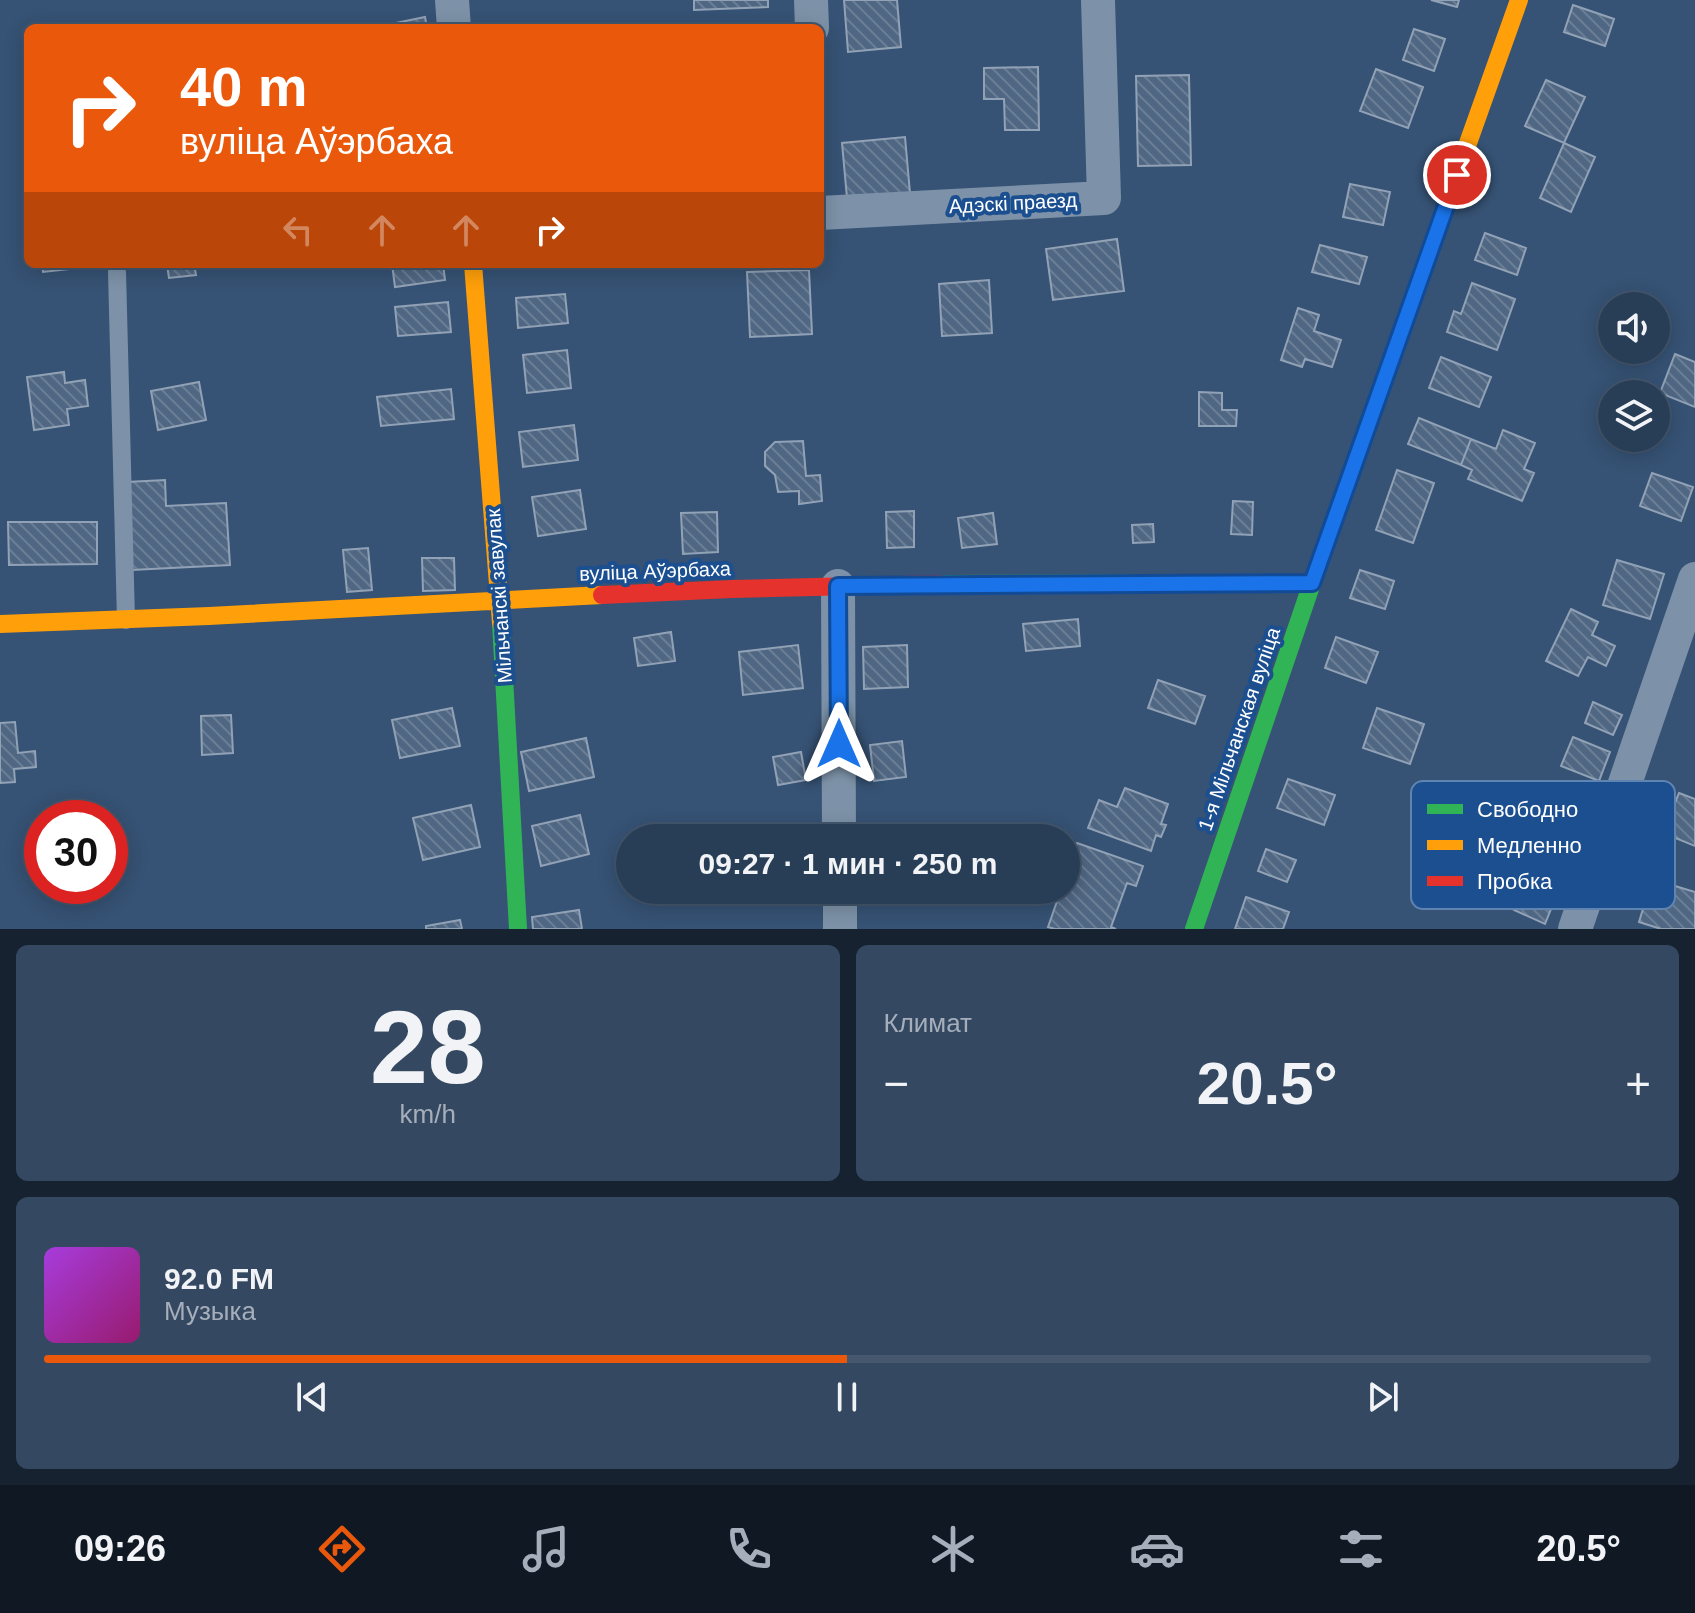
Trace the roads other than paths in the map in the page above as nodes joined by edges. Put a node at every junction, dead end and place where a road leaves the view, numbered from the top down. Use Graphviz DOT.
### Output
graph roads {
  1 [pos="452,0"];
  2 [pos="811,0"];
  3 [pos="1098,0"];
  4 [pos="1519,0"];
  5 [pos="454,24"];
  6 [pos="812,24"];
  7 [pos="824,213"];
  8 [pos="473,268"];
  9 [pos="117,272"];
  10 [pos="1695,579"];
  11 [pos="1312,583"];
  12 [pos="838,586"];
  13 [pos="500,600"];
  14 [pos="126,620"];
  15 [pos="0,624"];
  16 [pos="1626,781"];
  17 [pos="839,824"];
  18 [pos="840,904"];
  19 [pos="1582,909"];
  20 [pos="518,929"];
  21 [pos="840,929"];
  22 [pos="1194,929"];
  23 [pos="1575,929"];
  1 -- 5 [label="street"];
  2 -- 6 [label="street"];
  3 -- 7 [label="street, Адэскі праезд"];
  4 -- 11 [label="street, 1-я Мільчанская вуліца"];
  8 -- 13 [label="street, Мільчанскі завулак"];
  9 -- 14 [label="lane"];
  10 -- 16 [label="street"];
  11 -- 12 [label="street, вуліца Аўэрбаха"];
  11 -- 22 [label="street, 1-я Мільчанская вуліца"];
  12 -- 13 [label="street, вуліца Аўэрбаха"];
  12 -- 17 [label="street"];
  13 -- 14 [label="street, вуліца Аўэрбаха"];
  13 -- 20 [label="street, Мільчанскі завулак"];
  14 -- 15 [label="street, вуліца Аўэрбаха"];
  18 -- 21 [label="street"];
  19 -- 23 [label="street"];
}
